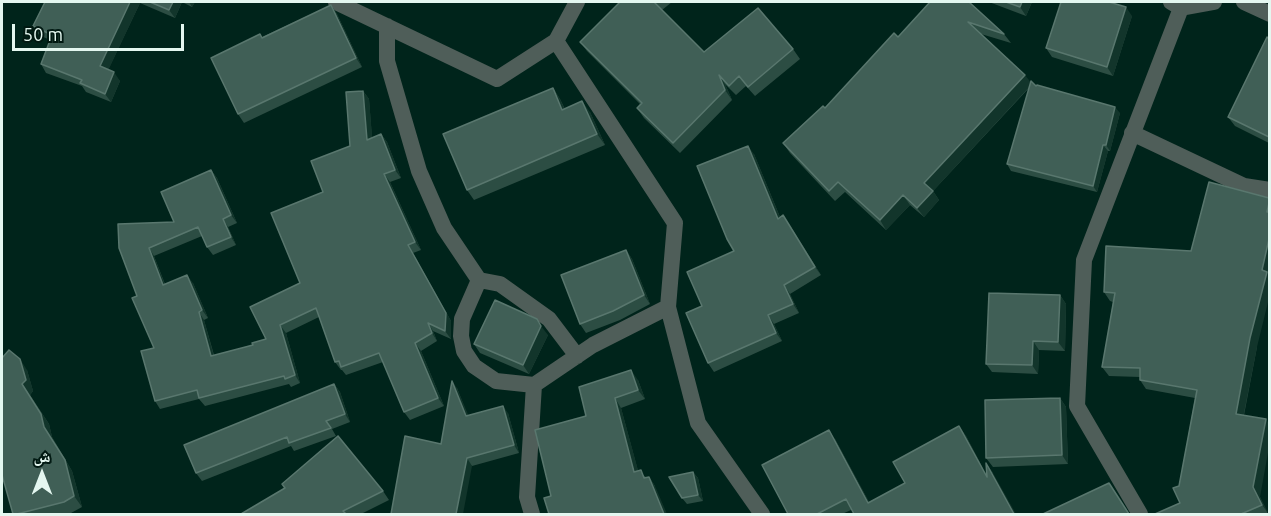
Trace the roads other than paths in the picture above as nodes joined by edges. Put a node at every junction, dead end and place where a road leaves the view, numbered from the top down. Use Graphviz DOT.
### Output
graph roads {
  1 [pos="336,2"];
  2 [pos="578,2"];
  3 [pos="1214,2"];
  4 [pos="1244,2"];
  5 [pos="1176,5"];
  6 [pos="1269,14"];
  7 [pos="387,26"];
  8 [pos="556,41"];
  9 [pos="1132,134"];
  10 [pos="1269,190"];
  11 [pos="479,280"];
  12 [pos="668,307"];
  13 [pos="577,356"];
  14 [pos="534,385"];
  15 [pos="532,514"];
  16 [pos="762,514"];
  17 [pos="1140,514"];
  1 -- 7 [label="street"];
  2 -- 8 [label="street"];
  3 -- 5 [label="street"];
  4 -- 6 [label="street"];
  5 -- 9 [label="street"];
  7 -- 8 [label="street"];
  7 -- 11 [label="street"];
  8 -- 12 [label="street"];
  9 -- 10 [label="street"];
  9 -- 17 [label="street"];
  11 -- 13 [label="street"];
  11 -- 14 [label="street"];
  12 -- 13 [label="street"];
  12 -- 16 [label="street"];
  13 -- 14 [label="street"];
  14 -- 15 [label="street"];
}
